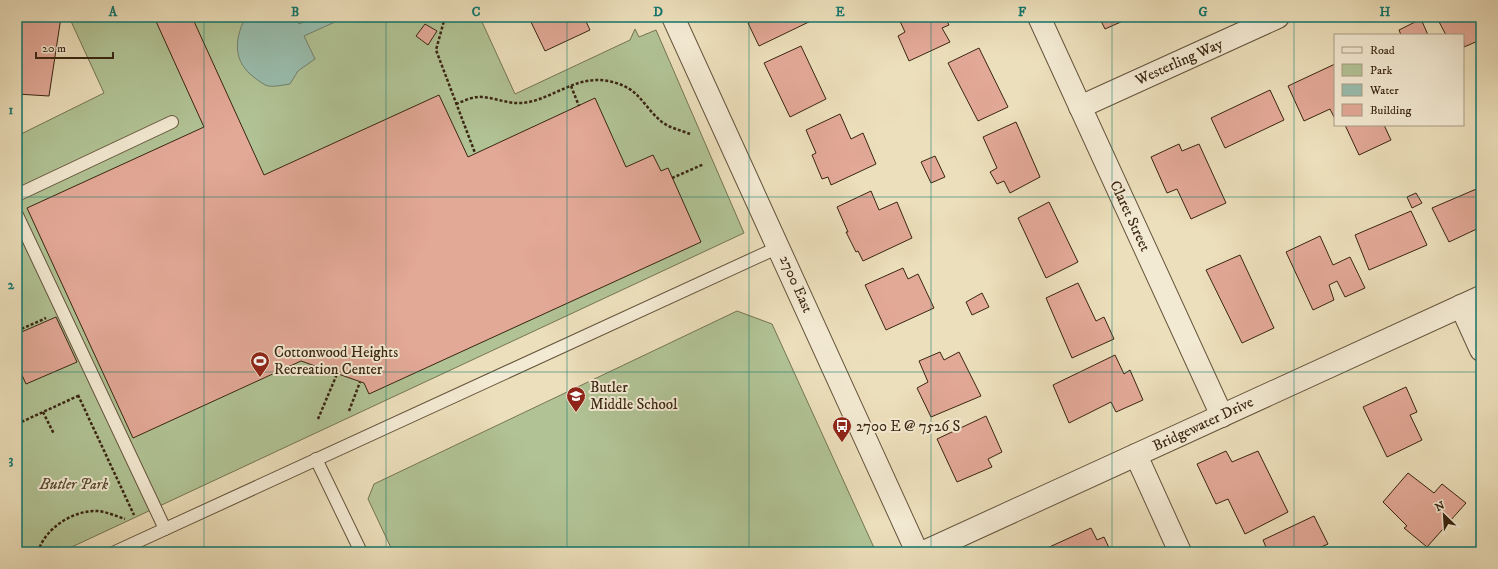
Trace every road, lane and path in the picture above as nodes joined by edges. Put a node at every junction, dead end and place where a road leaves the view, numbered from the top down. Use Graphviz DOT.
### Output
graph roads {
  1 [pos="445,17"];
  2 [pos="673,17"];
  3 [pos="1039,17"];
  4 [pos="1278,17"];
  5 [pos="571,86"];
  6 [pos="456,104"];
  7 [pos="579,106"];
  8 [pos="1080,107"];
  9 [pos="172,122"];
  10 [pos="690,134"];
  11 [pos="475,154"];
  12 [pos="704,164"];
  13 [pos="672,178"];
  14 [pos="17,194"];
  15 [pos="17,215"];
  16 [pos="779,247"];
  17 [pos="1481,297"];
  18 [pos="1461,306"];
  19 [pos="48,317"];
  20 [pos="17,331"];
  21 [pos="1481,350"];
  22 [pos="337,374"];
  23 [pos="360,382"];
  24 [pos="84,392"];
  25 [pos="78,395"];
  26 [pos="349,411"];
  27 [pos="43,412"];
  28 [pos="1222,416"];
  29 [pos="318,419"];
  30 [pos="17,424"];
  31 [pos="54,434"];
  32 [pos="1136,455"];
  33 [pos="316,459"];
  34 [pos="134,515"];
  35 [pos="124,519"];
  36 [pos="165,529"];
  37 [pos="38,552"];
  38 [pos="115,552"];
  39 [pos="361,552"];
  40 [pos="917,552"];
  41 [pos="924,552"];
  42 [pos="1180,552"];
  1 -- 6 [label="path"];
  2 -- 16 [label="street, 2700 East"];
  3 -- 8 [label="street, Claret Street"];
  4 -- 8 [label="street, Westerling Way"];
  5 -- 6 [label="path"];
  5 -- 7 [label="path"];
  5 -- 10 [label="path"];
  6 -- 11 [label="path"];
  8 -- 28 [label="street, Claret Street"];
  9 -- 14 [label="lane"];
  12 -- 13 [label="path"];
  15 -- 36 [label="lane"];
  16 -- 33 [label="lane"];
  16 -- 40 [label="street, 2700 East"];
  17 -- 18 [label="street, Bridgewater Drive"];
  18 -- 21 [label="street"];
  18 -- 28 [label="street, Bridgewater Drive"];
  19 -- 20 [label="path"];
  22 -- 29 [label="path"];
  23 -- 26 [label="path"];
  24 -- 25 [label="path"];
  25 -- 27 [label="path"];
  25 -- 34 [label="path"];
  27 -- 30 [label="path"];
  27 -- 31 [label="path"];
  28 -- 32 [label="street, Bridgewater Drive"];
  32 -- 41 [label="street, Bridgewater Drive"];
  32 -- 42 [label="street"];
  33 -- 36 [label="lane"];
  33 -- 39 [label="lane"];
  35 -- 37 [label="path"];
  36 -- 38 [label="lane"];
}
